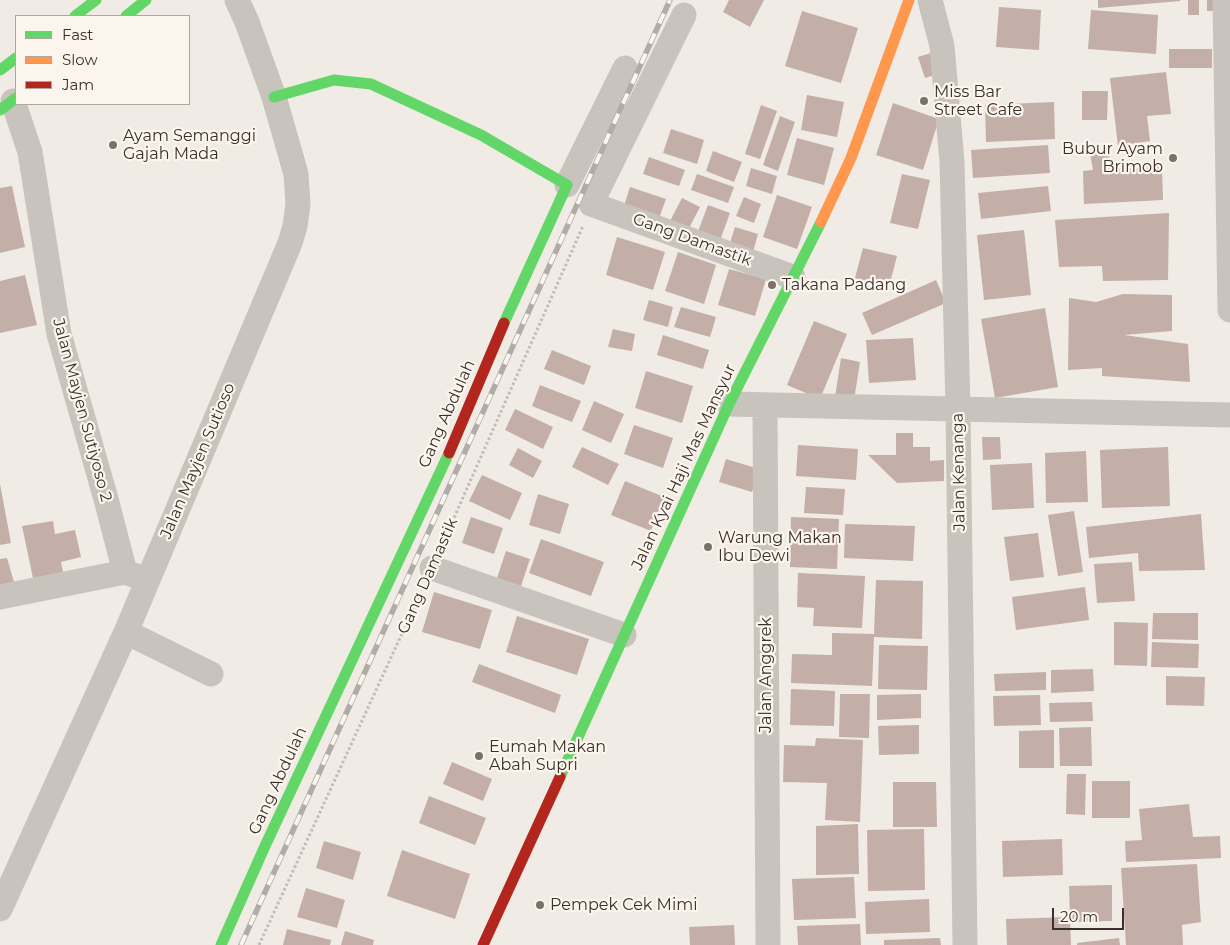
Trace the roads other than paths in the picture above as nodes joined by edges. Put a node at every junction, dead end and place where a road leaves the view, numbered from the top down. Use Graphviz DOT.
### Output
graph roads {
  1 [pos="96,0"];
  2 [pos="146,0"];
  3 [pos="237,0"];
  4 [pos="909,0"];
  5 [pos="930,0"];
  6 [pos="1225,0"];
  7 [pos="76,15"];
  8 [pos="127,15"];
  9 [pos="684,15"];
  10 [pos="15,59"];
  11 [pos="625,68"];
  12 [pos="0,70"];
  13 [pos="274,97"];
  14 [pos="10,103"];
  15 [pos="567,185"];
  16 [pos="793,277"];
  17 [pos="1230,310"];
  18 [pos="729,404"];
  19 [pos="765,405"];
  20 [pos="958,409"];
  21 [pos="1230,415"];
  22 [pos="432,568"];
  23 [pos="125,572"];
  24 [pos="148,580"];
  25 [pos="0,597"];
  26 [pos="126,632"];
  27 [pos="624,635"];
  28 [pos="212,674"];
  29 [pos="0,909"];
  30 [pos="221,945"];
  31 [pos="483,945"];
  32 [pos="768,945"];
  33 [pos="965,945"];
  1 -- 7 [label="street"];
  2 -- 8 [label="street"];
  3 -- 13 [label="street, Jalan Mayjen Sutioso"];
  4 -- 16 [label="street, Jalan Kyai Haji Mas Mansyur"];
  5 -- 20 [label="street, Jalan Kenanga"];
  6 -- 17 [label="street"];
  9 -- 16 [label="street, Gang Damastik"];
  10 -- 12 [label="street"];
  11 -- 15 [label="street"];
  13 -- 15 [label="street"];
  13 -- 24 [label="street, Jalan Mayjen Sutioso"];
  14 -- 23 [label="street, Jalan Mayjen Sutiyoso 2"];
  15 -- 30 [label="street, Gang Abdulah"];
  16 -- 18 [label="street, Jalan Kyai Haji Mas Mansyur"];
  18 -- 19 [label="street"];
  18 -- 27 [label="street, Jalan Kyai Haji Mas Mansyur"];
  19 -- 20 [label="street"];
  19 -- 32 [label="street, Jalan Anggrek"];
  20 -- 21 [label="street"];
  20 -- 33 [label="street, Jalan Kenanga"];
  22 -- 27 [label="street"];
  23 -- 24 [label="street"];
  23 -- 25 [label="street"];
  24 -- 26 [label="street, Jalan Mayjen Sutioso"];
  26 -- 28 [label="street"];
  26 -- 29 [label="street, Jalan Mayjen Sutioso"];
  27 -- 31 [label="street, Jalan Kyai Haji Mas Mansyur"];
}
